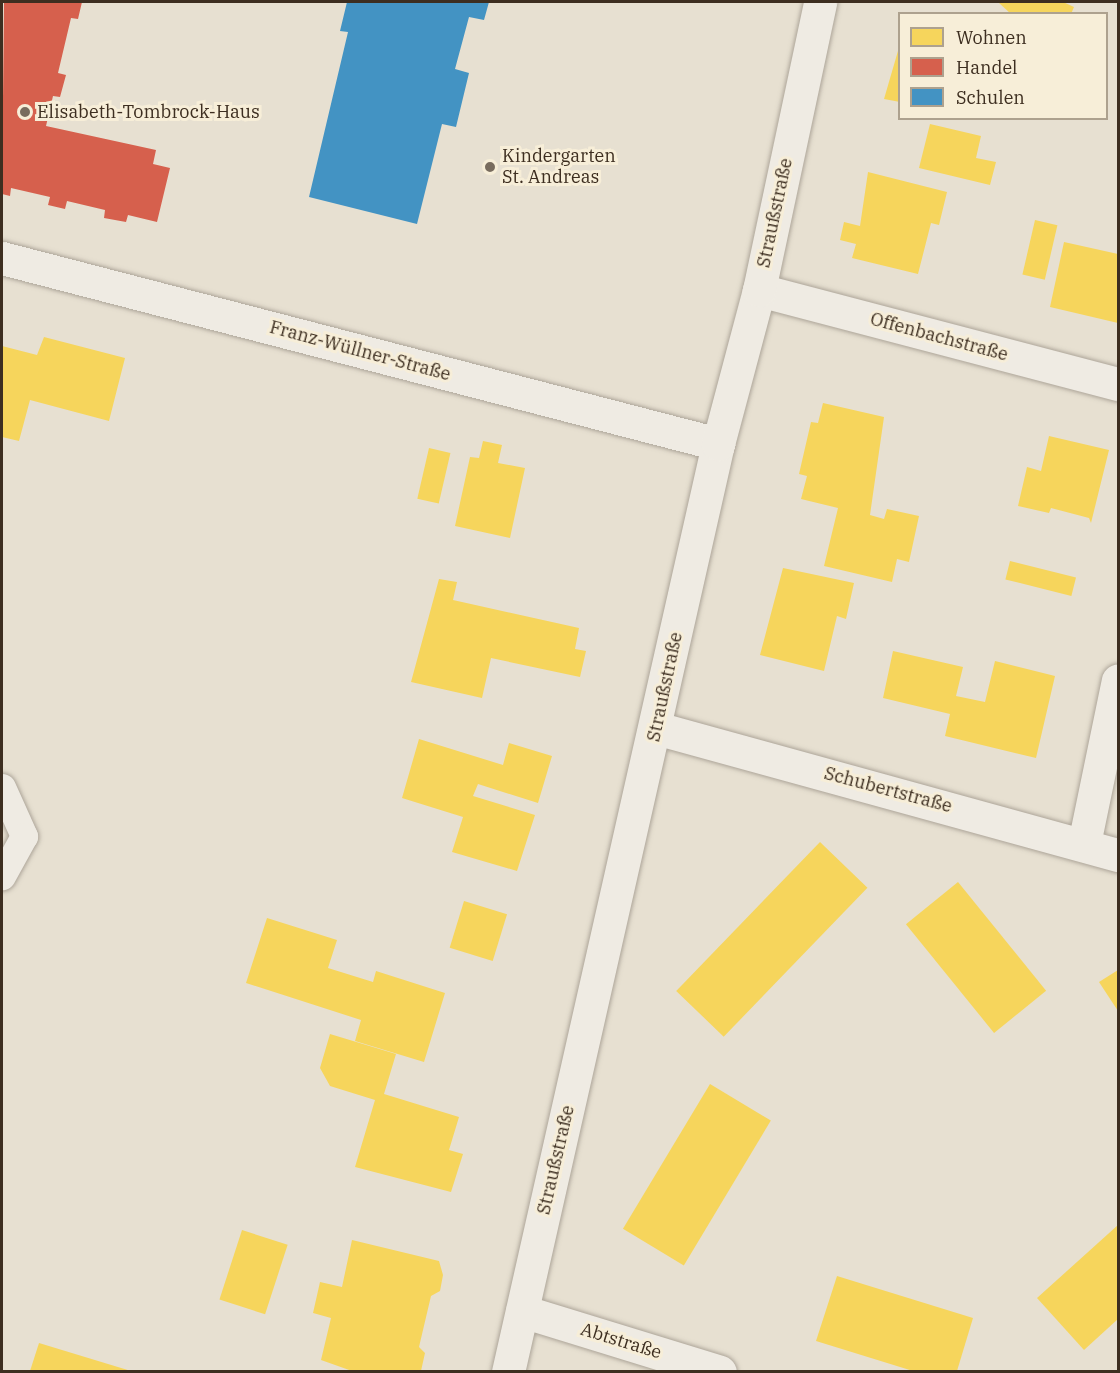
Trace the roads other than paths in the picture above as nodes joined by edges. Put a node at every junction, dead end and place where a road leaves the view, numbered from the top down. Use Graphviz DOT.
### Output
graph roads {
  1 [pos="819,2"];
  2 [pos="2,258"];
  3 [pos="759,290"];
  4 [pos="1119,384"];
  5 [pos="718,444"];
  6 [pos="1119,681"];
  7 [pos="656,728"];
  8 [pos="2,787"];
  9 [pos="1084,844"];
  10 [pos="1119,855"];
  11 [pos="2,876"];
  12 [pos="522,1311"];
  13 [pos="508,1371"];
  14 [pos="720,1371"];
  1 -- 3 [label="street, Straußstraße"];
  2 -- 5 [label="street, Franz-Wüllner-Straße"];
  3 -- 4 [label="street, Offenbachstraße"];
  3 -- 5 [label="street, Straußstraße"];
  5 -- 7 [label="street, Straußstraße"];
  6 -- 9 [label="street"];
  7 -- 9 [label="street, Schubertstraße"];
  7 -- 12 [label="street, Straußstraße"];
  8 -- 11 [label="lane"];
  9 -- 10 [label="street, Schubertstraße"];
  12 -- 13 [label="street, Straußstraße"];
  12 -- 14 [label="street, Abtstraße"];
}
